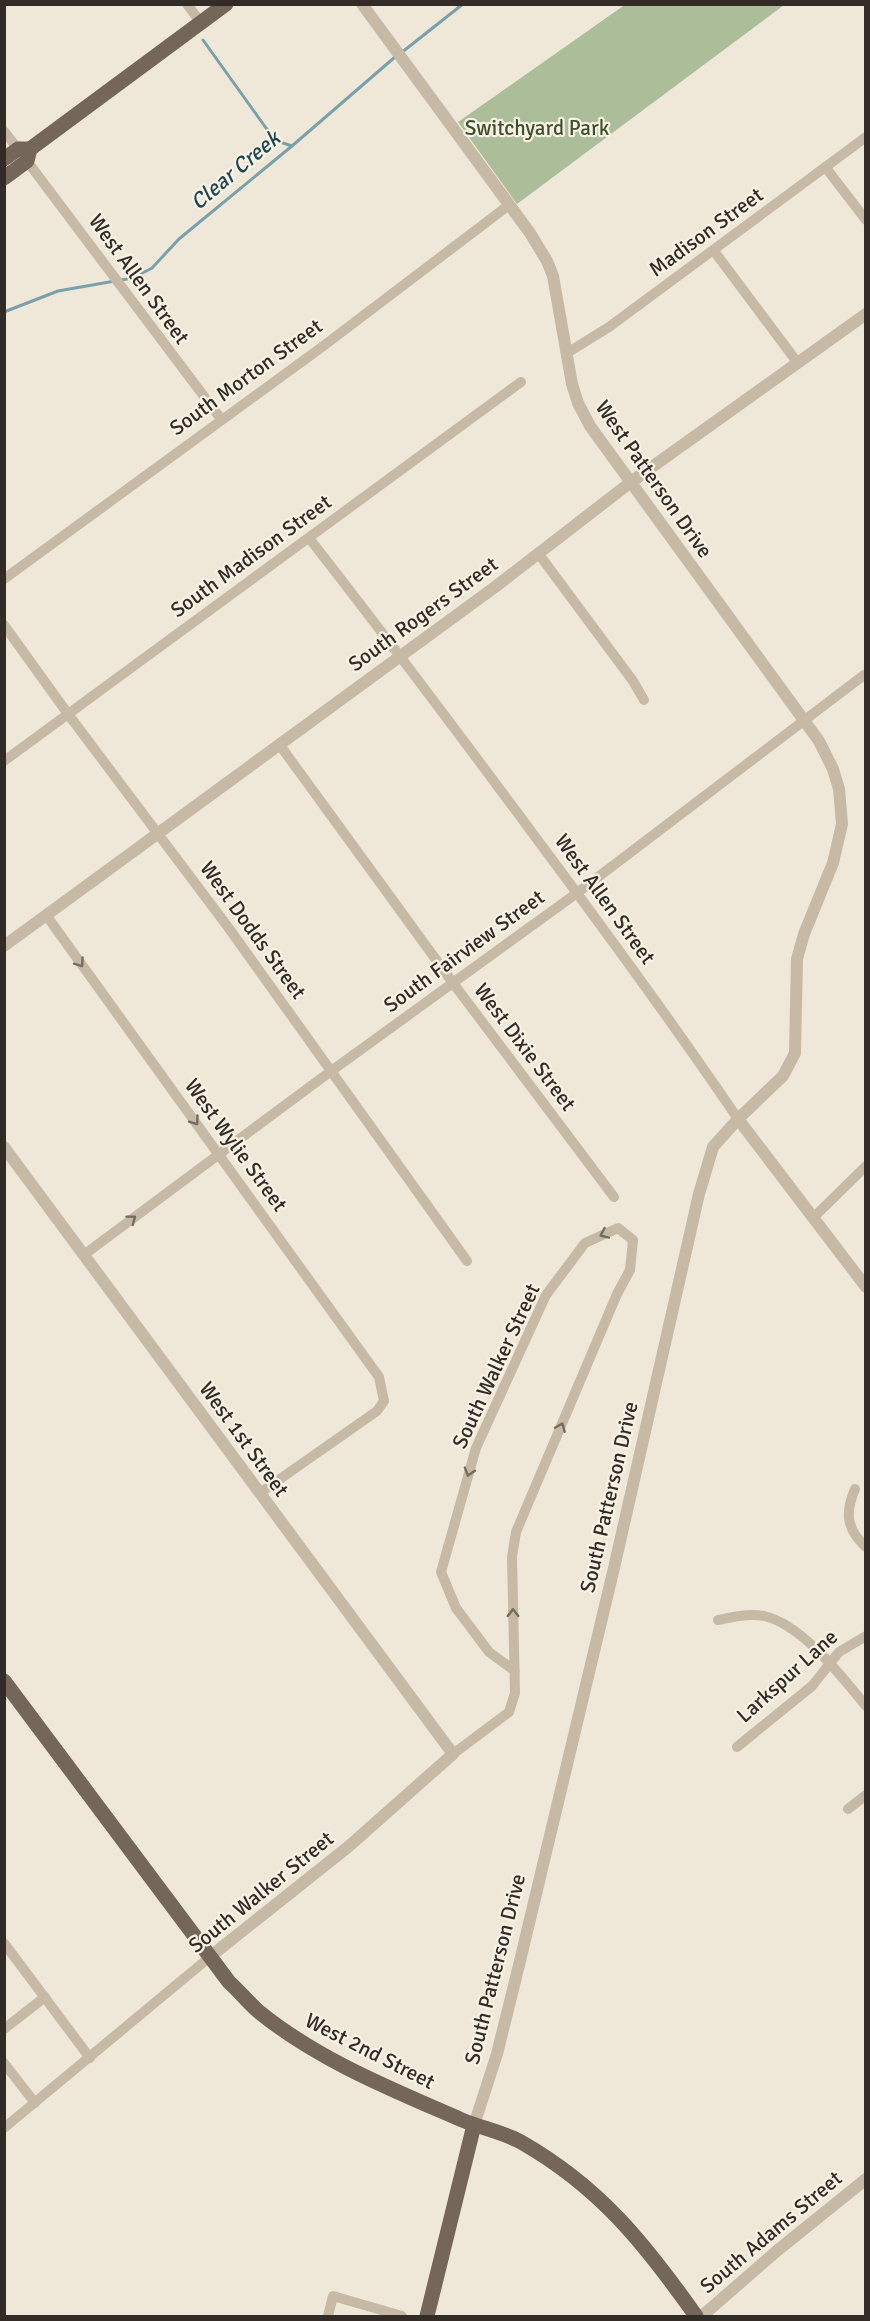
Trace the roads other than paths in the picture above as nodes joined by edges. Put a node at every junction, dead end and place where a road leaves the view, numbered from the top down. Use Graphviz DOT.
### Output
graph roads {
  1 [pos="187,4"];
  2 [pos="226,4"];
  3 [pos="362,4"];
  4 [pos="201,23"];
  5 [pos="4,131"];
  6 [pos="866,137"];
  7 [pos="25,153"];
  8 [pos="4,159"];
  9 [pos="826,168"];
  10 [pos="4,178"];
  11 [pos="509,205"];
  12 [pos="866,220"];
  13 [pos="714,251"];
  14 [pos="866,314"];
  15 [pos="567,353"];
  16 [pos="797,362"];
  17 [pos="521,382"];
  18 [pos="221,419"];
  19 [pos="630,482"];
  20 [pos="309,538"];
  21 [pos="538,553"];
  22 [pos="4,579"];
  23 [pos="4,625"];
  24 [pos="401,655"];
  25 [pos="864,675"];
  26 [pos="644,700"];
  27 [pos="68,714"];
  28 [pos="804,720"];
  29 [pos="279,744"];
  30 [pos="4,761"];
  31 [pos="158,832"];
  32 [pos="577,893"];
  33 [pos="46,915"];
  34 [pos="4,946"];
  35 [pos="453,983"];
  36 [pos="330,1071"];
  37 [pos="738,1119"];
  38 [pos="4,1147"];
  39 [pos="219,1154"];
  40 [pos="866,1166"];
  41 [pos="614,1197"];
  42 [pos="814,1217"];
  43 [pos="85,1254"];
  44 [pos="467,1260"];
  45 [pos="866,1287"];
  46 [pos="855,1489"];
  47 [pos="260,1493"];
  48 [pos="866,1547"];
  49 [pos="718,1620"];
  50 [pos="866,1636"];
  51 [pos="829,1663"];
  52 [pos="514,1671"];
  53 [pos="4,1681"];
  54 [pos="866,1706"];
  55 [pos="737,1747"];
  56 [pos="453,1754"];
  57 [pos="866,1795"];
  58 [pos="848,1809"];
  59 [pos="4,1943"];
  60 [pos="211,1956"];
  61 [pos="45,1997"];
  62 [pos="4,2029"];
  63 [pos="90,2058"];
  64 [pos="4,2063"];
  65 [pos="35,2103"];
  66 [pos="474,2126"];
  67 [pos="4,2128"];
  68 [pos="866,2179"];
  69 [pos="328,2316"];
  70 [pos="402,2316"];
  71 [pos="427,2316"];
  72 [pos="696,2316"];
  73 [pos="702,2316"];
  1 -- 4 [label="street"];
  2 -- 4 [label="main road"];
  3 -- 11 [label="street, West Patterson Drive"];
  4 -- 7 [label="main road"];
  5 -- 7 [label="street, West Allen Street"];
  6 -- 9 [label="street, Madison Street"];
  7 -- 8 [label="main road"];
  7 -- 10 [label="main road"];
  7 -- 18 [label="street, West Allen Street"];
  9 -- 12 [label="street"];
  9 -- 13 [label="street, Madison Street"];
  11 -- 15 [label="street, West Patterson Drive"];
  11 -- 18 [label="street, South Morton Street"];
  13 -- 15 [label="street, Madison Street"];
  13 -- 16 [label="street"];
  14 -- 16 [label="street, South Rogers Street"];
  15 -- 19 [label="street, West Patterson Drive"];
  16 -- 19 [label="street, South Rogers Street"];
  17 -- 20 [label="street, South Madison Street"];
  18 -- 22 [label="street, South Morton Street"];
  19 -- 21 [label="street, South Rogers Street"];
  19 -- 28 [label="street, West Patterson Drive"];
  20 -- 24 [label="street, West Allen Street"];
  20 -- 27 [label="street, South Madison Street"];
  21 -- 24 [label="street, South Rogers Street"];
  21 -- 26 [label="street"];
  23 -- 27 [label="street, West Dodds Street"];
  24 -- 29 [label="street, South Rogers Street"];
  24 -- 32 [label="street, West Allen Street"];
  25 -- 28 [label="street, South Fairview Street"];
  27 -- 30 [label="street, South Madison Street"];
  27 -- 31 [label="street, West Dodds Street"];
  28 -- 32 [label="street, South Fairview Street"];
  28 -- 37 [label="street, South Patterson Drive"];
  29 -- 31 [label="street, South Rogers Street"];
  29 -- 35 [label="street, West Dixie Street"];
  31 -- 33 [label="street, South Rogers Street"];
  31 -- 36 [label="street, West Dodds Street"];
  32 -- 35 [label="street, South Fairview Street"];
  32 -- 37 [label="street, West Allen Street"];
  33 -- 34 [label="street, South Rogers Street"];
  33 -- 39 [label="street, West Wylie Street, one-way"];
  35 -- 36 [label="street, South Fairview Street"];
  35 -- 41 [label="street, West Dixie Street"];
  36 -- 39 [label="street, South Fairview Street"];
  36 -- 44 [label="street, West Dodds Street"];
  37 -- 42 [label="street, West Allen Street"];
  37 -- 66 [label="street, South Patterson Drive"];
  38 -- 43 [label="street, West 1st Street"];
  43 -- 39 [label="street, South Fairview Street, one-way"];
  39 -- 47 [label="street, West Wylie Street"];
  40 -- 42 [label="street"];
  42 -- 45 [label="street, West Allen Street"];
  43 -- 47 [label="street, West 1st Street"];
  46 -- 48 [label="street"];
  47 -- 56 [label="street, West 1st Street"];
  49 -- 51 [label="street"];
  50 -- 51 [label="street, Larkspur Lane"];
  51 -- 54 [label="street"];
  51 -- 55 [label="street, Larkspur Lane"];
  52 -- 52 [label="street, South Walker Street, one-way"];
  52 -- 56 [label="street, South Walker Street"];
  53 -- 60 [label="main road, West 2nd Street"];
  56 -- 60 [label="street, South Walker Street"];
  57 -- 58 [label="street"];
  59 -- 61 [label="street"];
  60 -- 63 [label="street, South Walker Street"];
  60 -- 66 [label="main road, West 2nd Street"];
  61 -- 62 [label="street"];
  61 -- 63 [label="street"];
  63 -- 65 [label="street, South Walker Street"];
  64 -- 65 [label="street"];
  65 -- 67 [label="street, South Walker Street"];
  66 -- 71 [label="main road, South Patterson Drive"];
  66 -- 72 [label="main road, West 2nd Street"];
  68 -- 73 [label="street, South Adams Street"];
  69 -- 70 [label="street"];
}
